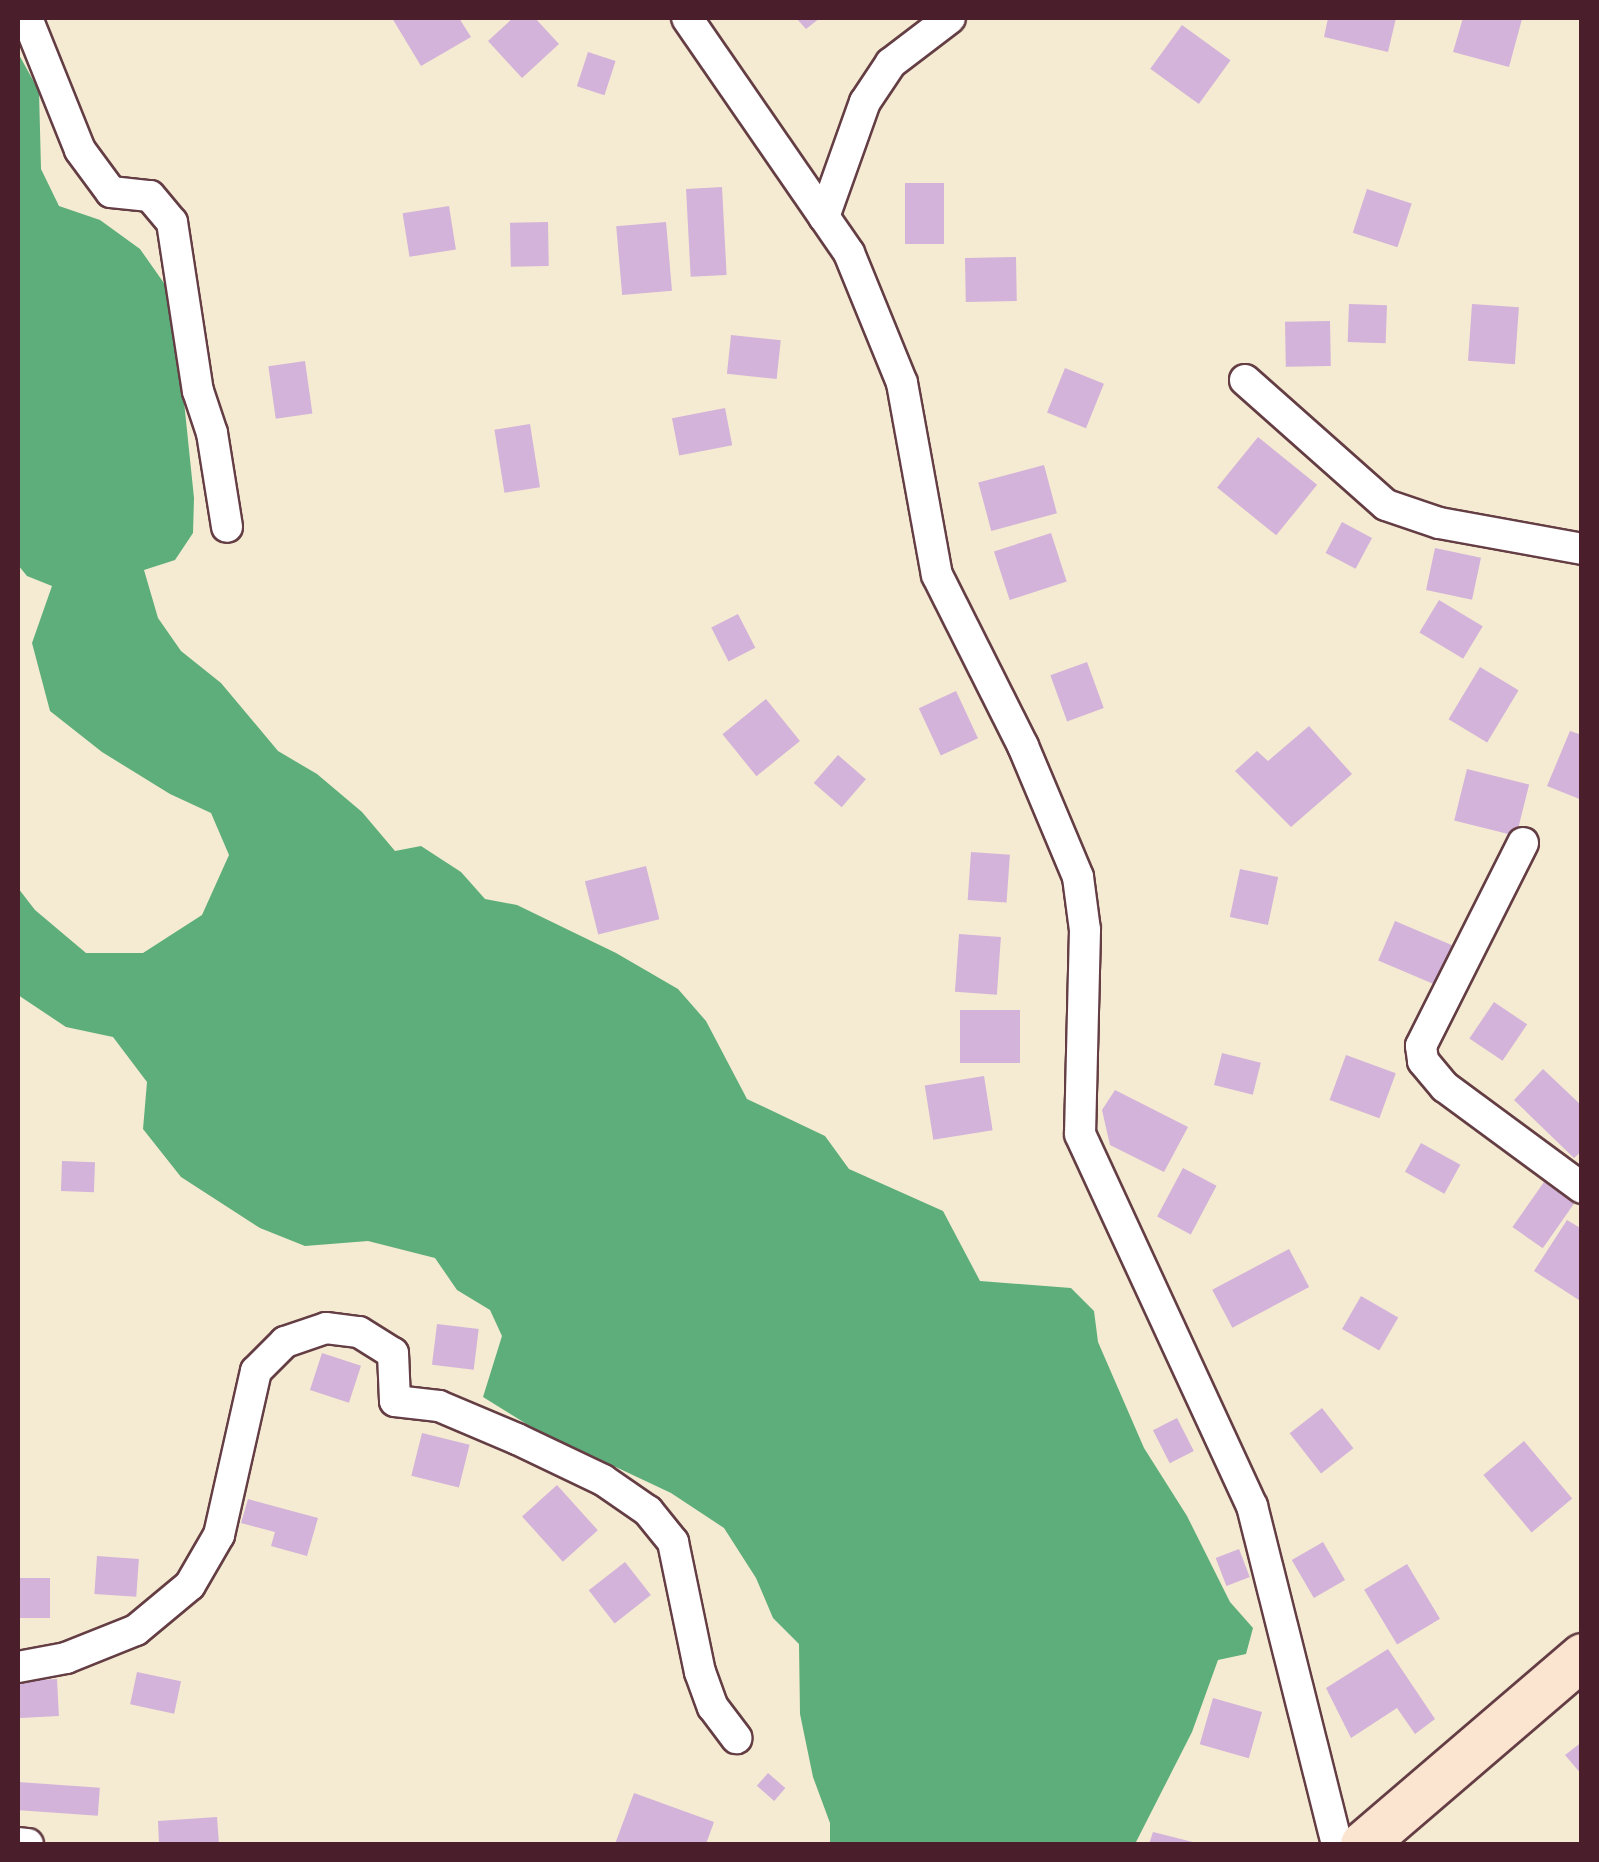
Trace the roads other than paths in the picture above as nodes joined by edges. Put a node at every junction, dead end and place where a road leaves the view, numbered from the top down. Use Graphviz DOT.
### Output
graph roads {
  1 [pos="27,18"];
  2 [pos="687,18"];
  3 [pos="950,18"];
  4 [pos="824,217"];
  5 [pos="1245,380"];
  6 [pos="227,527"];
  7 [pos="1582,549"];
  8 [pos="1523,843"];
  9 [pos="1582,1188"];
  10 [pos="1582,1656"];
  11 [pos="18,1666"];
  12 [pos="736,1738"];
  13 [pos="18,1842"];
  14 [pos="28,1844"];
  15 [pos="1337,1844"];
  16 [pos="1364,1844"];
  1 -- 6 [label="street"];
  2 -- 4 [label="street"];
  3 -- 4 [label="street"];
  4 -- 15 [label="street"];
  5 -- 7 [label="street"];
  8 -- 9 [label="street"];
  10 -- 16 [label="street"];
  11 -- 12 [label="street"];
  13 -- 14 [label="street"];
}
